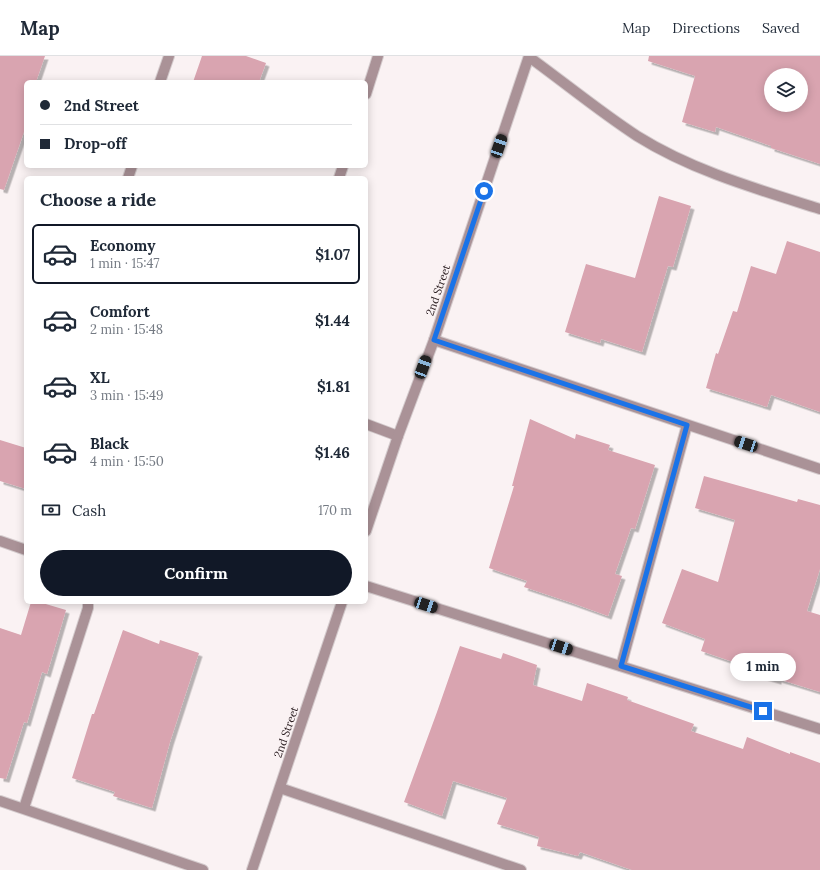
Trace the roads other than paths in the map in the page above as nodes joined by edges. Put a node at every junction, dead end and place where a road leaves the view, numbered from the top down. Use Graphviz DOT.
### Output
graph roads {
  1 [pos="169,56"];
  2 [pos="378,56"];
  3 [pos="529,57"];
  4 [pos="161,80"];
  5 [pos="368,88"];
  6 [pos="820,209"];
  7 [pos="434,340"];
  8 [pos="368,425"];
  9 [pos="687,425"];
  10 [pos="398,436"];
  11 [pos="820,469"];
  12 [pos="368,524"];
  13 [pos="0,541"];
  14 [pos="24,549"];
  15 [pos="368,587"];
  16 [pos="88,604"];
  17 [pos="341,604"];
  18 [pos="621,666"];
  19 [pos="820,729"];
  20 [pos="280,788"];
  21 [pos="0,801"];
  22 [pos="24,808"];
  23 [pos="203,870"];
  24 [pos="252,870"];
  25 [pos="521,870"];
  1 -- 4 [label="street"];
  2 -- 5 [label="street"];
  3 -- 6 [label="street"];
  3 -- 7 [label="street, 2nd Street"];
  7 -- 9 [label="street"];
  7 -- 10 [label="street, 2nd Street"];
  8 -- 10 [label="street"];
  9 -- 11 [label="street"];
  9 -- 18 [label="street"];
  10 -- 12 [label="street, 2nd Street"];
  13 -- 14 [label="street"];
  15 -- 18 [label="street"];
  16 -- 22 [label="street"];
  17 -- 20 [label="street, 2nd Street"];
  18 -- 19 [label="street"];
  20 -- 24 [label="street, 2nd Street"];
  20 -- 25 [label="street"];
  21 -- 22 [label="street"];
  22 -- 23 [label="street"];
}
